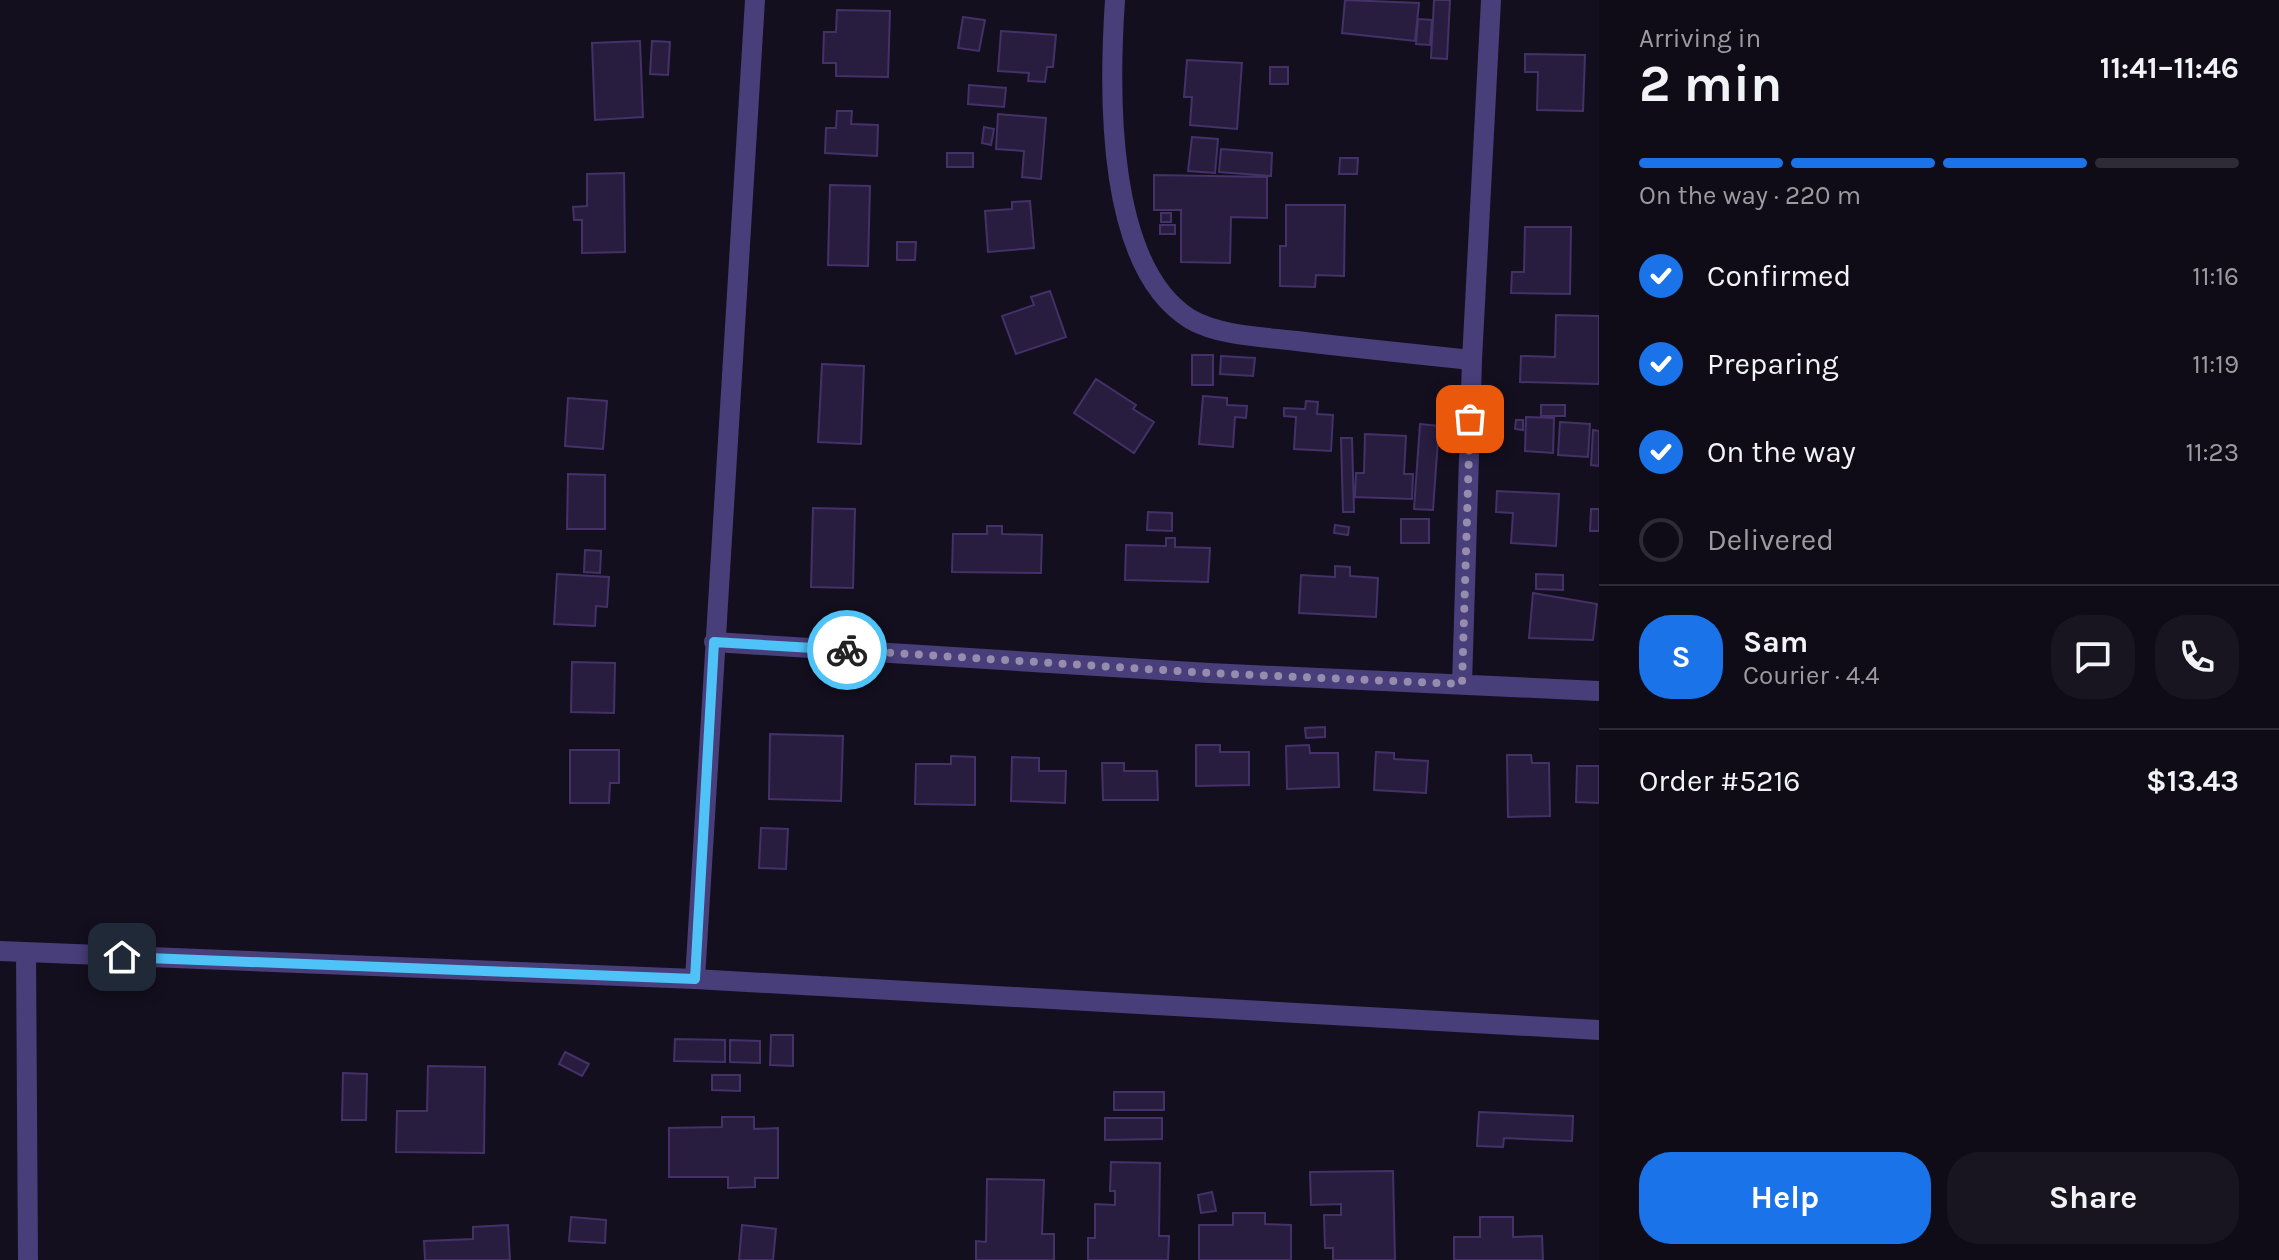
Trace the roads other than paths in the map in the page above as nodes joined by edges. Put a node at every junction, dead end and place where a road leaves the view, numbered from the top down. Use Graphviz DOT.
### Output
graph roads {
  1 [pos="755,0"];
  2 [pos="1115,0"];
  3 [pos="1491,0"];
  4 [pos="1472,360"];
  5 [pos="714,642"];
  6 [pos="1462,684"];
  7 [pos="1599,691"];
  8 [pos="0,951"];
  9 [pos="26,953"];
  10 [pos="695,979"];
  11 [pos="1599,1030"];
  12 [pos="28,1260"];
  1 -- 5 [label="street"];
  2 -- 4 [label="street"];
  3 -- 4 [label="street"];
  4 -- 6 [label="street"];
  5 -- 6 [label="street"];
  5 -- 10 [label="street"];
  6 -- 7 [label="street"];
  8 -- 9 [label="street"];
  9 -- 10 [label="street"];
  9 -- 12 [label="street"];
  10 -- 11 [label="street"];
}
